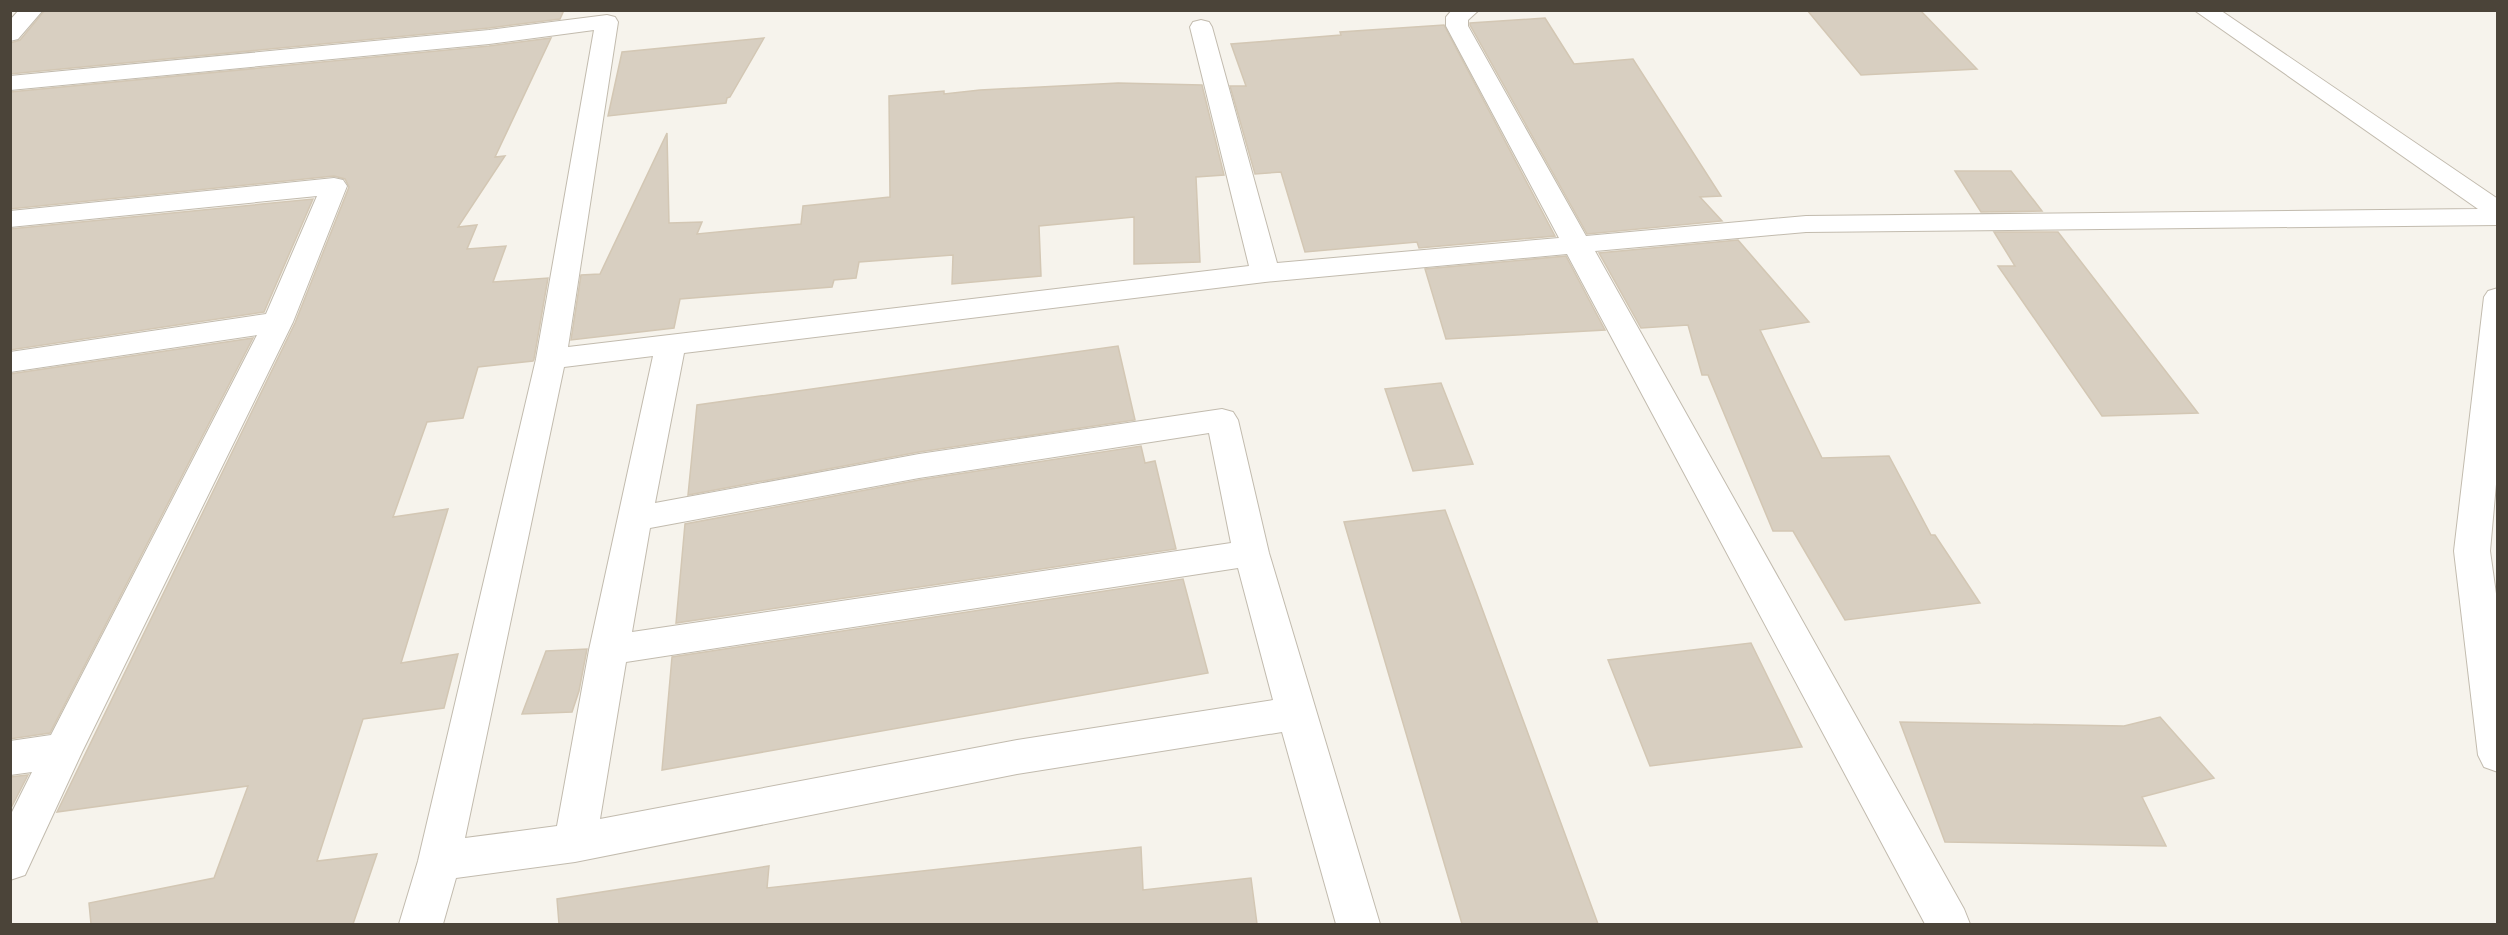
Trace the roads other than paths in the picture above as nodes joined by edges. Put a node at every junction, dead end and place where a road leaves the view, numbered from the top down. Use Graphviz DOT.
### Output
graph roads {
  1 [pos="32,10"];
  2 [pos="1468,10"];
  3 [pos="2205,10"];
  4 [pos="610,16"];
  5 [pos="1201,27"];
  6 [pos="10,34"];
  7 [pos="10,83"];
  8 [pos="2498,211"];
  9 [pos="2498,217"];
  10 [pos="10,219"];
  11 [pos="1576,245"];
  12 [pos="1265,273"];
  13 [pos="2498,297"];
  14 [pos="278,322"];
  15 [pos="670,345"];
  16 [pos="551,358"];
  17 [pos="12,363"];
  18 [pos="634,519"];
  19 [pos="1251,553"];
  20 [pos="608,650"];
  21 [pos="1296,713"];
  22 [pos="63,750"];
  23 [pos="2498,755"];
  24 [pos="10,758"];
  25 [pos="575,843"];
  26 [pos="10,861"];
  27 [pos="439,861"];
  28 [pos="421,924"];
  29 [pos="1358,924"];
  30 [pos="1948,924"];
  1 -- 6 [label="street"];
  2 -- 11 [label="street"];
  3 -- 8 [label="street"];
  4 -- 7 [label="street"];
  4 -- 16 [label="street"];
  5 -- 12 [label="street"];
  9 -- 11 [label="street"];
  10 -- 14 [label="street"];
  11 -- 12 [label="street"];
  11 -- 30 [label="street"];
  12 -- 15 [label="street"];
  13 -- 23 [label="street"];
  14 -- 17 [label="street"];
  14 -- 22 [label="street"];
  15 -- 16 [label="street"];
  15 -- 18 [label="street"];
  16 -- 27 [label="street"];
  18 -- 19 [label="street"];
  18 -- 20 [label="street"];
  19 -- 20 [label="street"];
  19 -- 21 [label="street"];
  20 -- 25 [label="street"];
  21 -- 25 [label="street"];
  21 -- 29 [label="street"];
  22 -- 24 [label="street"];
  22 -- 26 [label="street"];
  25 -- 27 [label="street"];
  27 -- 28 [label="street"];
}
